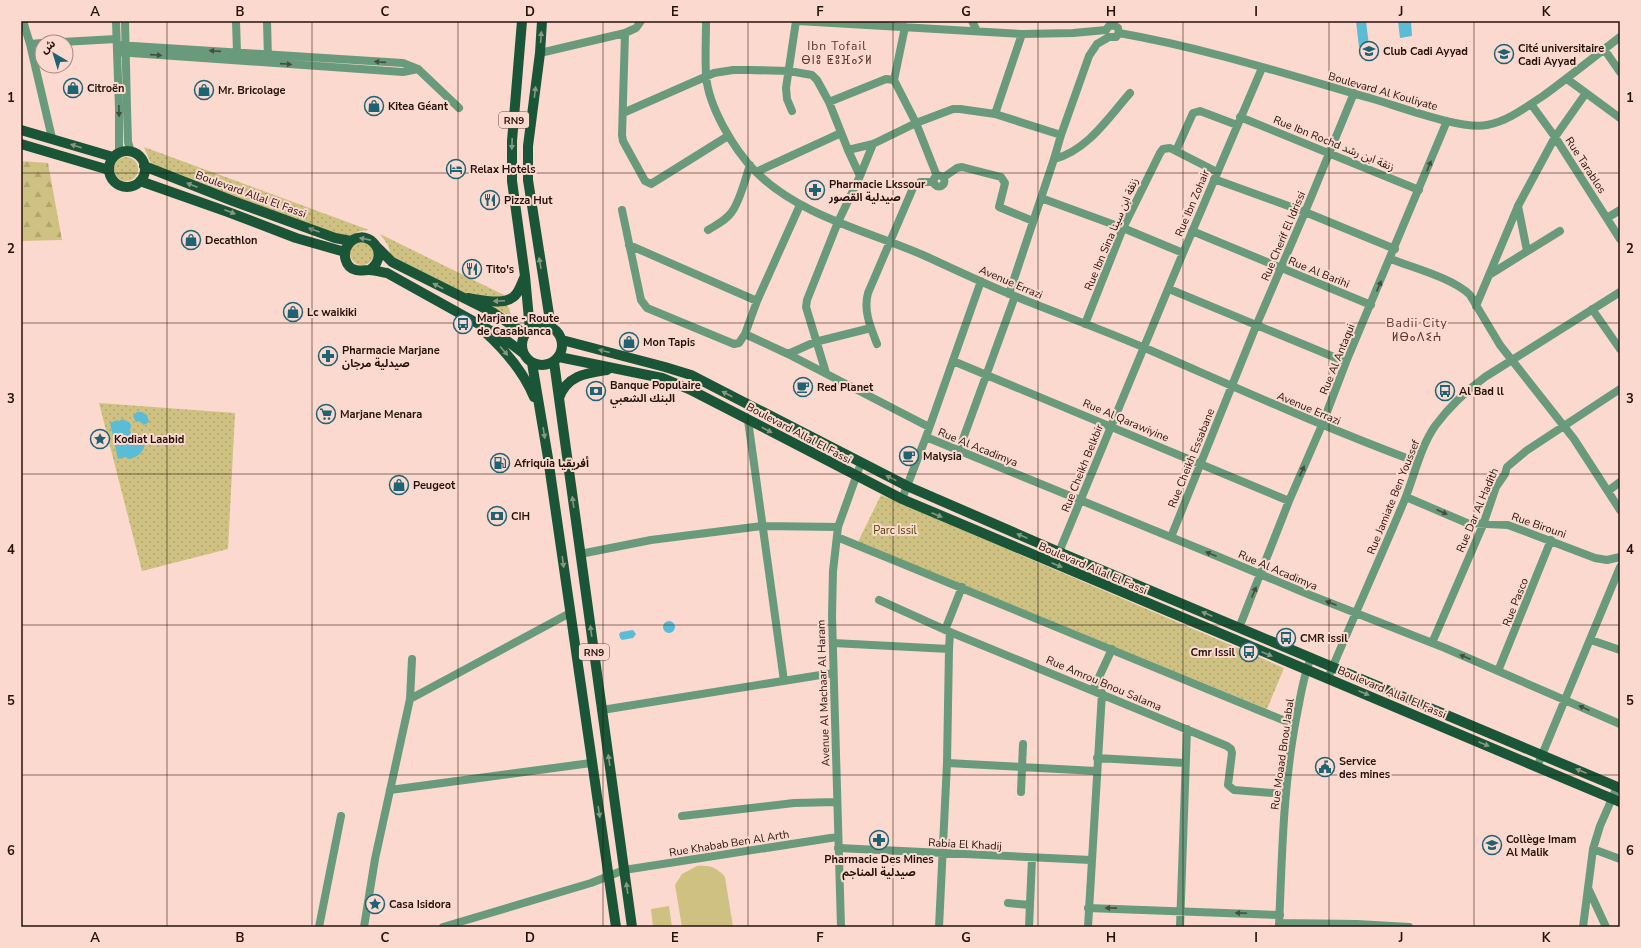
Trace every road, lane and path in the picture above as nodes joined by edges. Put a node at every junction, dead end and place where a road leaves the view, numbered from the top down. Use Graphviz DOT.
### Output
graph roads {
  1 [pos="23,21"];
  2 [pos="116,21"];
  3 [pos="125,21"];
  4 [pos="236,21"];
  5 [pos="267,21"];
  6 [pos="522,21"];
  7 [pos="542,21"];
  8 [pos="641,21"];
  9 [pos="699,21"];
  10 [pos="706,21"];
  11 [pos="797,21"];
  12 [pos="972,21"];
  13 [pos="1114,23"];
  14 [pos="905,27"];
  15 [pos="977,31"];
  16 [pos="625,33"];
  17 [pos="1107,33"];
  18 [pos="1119,33"];
  19 [pos="1022,34"];
  20 [pos="1620,38"];
  21 [pos="74,43"];
  22 [pos="30,44"];
  23 [pos="34,44"];
  24 [pos="120,47"];
  25 [pos="1604,50"];
  26 [pos="237,53"];
  27 [pos="540,53"];
  28 [pos="268,59"];
  29 [pos="1262,68"];
  30 [pos="789,71"];
  31 [pos="1620,72"];
  32 [pos="706,77"];
  33 [pos="1567,79"];
  34 [pos="894,80"];
  35 [pos="1130,93"];
  36 [pos="1354,93"];
  37 [pos="1586,93"];
  38 [pos="829,102"];
  39 [pos="1531,104"];
  40 [pos="459,108"];
  41 [pos="792,111"];
  42 [pos="623,113"];
  43 [pos="995,114"];
  44 [pos="1620,118"];
  45 [pos="1239,121"];
  46 [pos="1448,121"];
  47 [pos="916,123"];
  48 [pos="21,130"];
  49 [pos="841,133"];
  50 [pos="1061,134"];
  51 [pos="728,136"];
  52 [pos="1555,137"];
  53 [pos="52,138"];
  54 [pos="21,144"];
  55 [pos="873,144"];
  56 [pos="848,150"];
  57 [pos="1176,151"];
  58 [pos="131,152"];
  59 [pos="1329,153"];
  60 [pos="116,155"];
  61 [pos="1054,159"];
  62 [pos="750,165"];
  63 [pos="144,166"];
  64 [pos="109,170"];
  65 [pos="756,172"];
  66 [pos="1216,175"];
  67 [pos="860,176"];
  68 [pos="938,178"];
  69 [pos="140,181"];
  70 [pos="1419,190"];
  71 [pos="1041,198"];
  72 [pos="800,205"];
  73 [pos="1518,206"];
  74 [pos="622,210"];
  75 [pos="1620,210"];
  76 [pos="1306,212"];
  77 [pos="1607,218"];
  78 [pos="1033,221"];
  79 [pos="838,222"];
  80 [pos="1123,228"];
  81 [pos="708,230"];
  82 [pos="1560,231"];
  83 [pos="1192,232"];
  84 [pos="1620,239"];
  85 [pos="351,241"];
  86 [pos="891,241"];
  87 [pos="629,245"];
  88 [pos="377,247"];
  89 [pos="1395,249"];
  90 [pos="1527,251"];
  91 [pos="345,252"];
  92 [pos="1182,253"];
  93 [pos="1391,259"];
  94 [pos="1281,269"];
  95 [pos="370,270"];
  96 [pos="1489,275"];
  97 [pos="525,276"];
  98 [pos="981,281"];
  99 [pos="1169,289"];
  100 [pos="1620,292"];
  101 [pos="1012,295"];
  102 [pos="458,296"];
  103 [pos="757,301"];
  104 [pos="1371,305"];
  105 [pos="1476,306"];
  106 [pos="1592,309"];
  107 [pos="465,316"];
  108 [pos="1085,324"];
  109 [pos="1256,326"];
  110 [pos="550,327"];
  111 [pos="871,328"];
  112 [pos="528,332"];
  113 [pos="745,334"];
  114 [pos="562,340"];
  115 [pos="815,342"];
  116 [pos="877,344"];
  117 [pos="1144,348"];
  118 [pos="1620,349"];
  119 [pos="523,353"];
  120 [pos="788,354"];
  121 [pos="556,359"];
  122 [pos="1511,360"];
  123 [pos="953,361"];
  124 [pos="1346,362"];
  125 [pos="532,363"];
  126 [pos="617,369"];
  127 [pos="826,373"];
  128 [pos="986,374"];
  129 [pos="1232,387"];
  130 [pos="1620,389"];
  131 [pos="559,398"];
  132 [pos="540,409"];
  133 [pos="748,420"];
  134 [pos="1111,426"];
  135 [pos="1322,426"];
  136 [pos="929,427"];
  137 [pos="1563,427"];
  138 [pos="926,437"];
  139 [pos="959,450"];
  140 [pos="1417,462"];
  141 [pos="860,463"];
  142 [pos="1201,463"];
  143 [pos="856,477"];
  144 [pos="1620,482"];
  145 [pos="907,486"];
  146 [pos="1608,491"];
  147 [pos="1406,497"];
  148 [pos="902,499"];
  149 [pos="1289,500"];
  150 [pos="1080,501"];
  151 [pos="1620,510"];
  152 [pos="1483,525"];
  153 [pos="762,526"];
  154 [pos="838,527"];
  155 [pos="836,537"];
  156 [pos="1171,537"];
  157 [pos="1551,540"];
  158 [pos="1059,552"];
  159 [pos="580,554"];
  160 [pos="1620,557"];
  161 [pos="1620,567"];
  162 [pos="1261,575"];
  163 [pos="962,587"];
  164 [pos="879,600"];
  165 [pos="570,613"];
  166 [pos="1356,613"];
  167 [pos="1239,628"];
  168 [pos="948,631"];
  169 [pos="1591,640"];
  170 [pos="833,643"];
  171 [pos="1432,643"];
  172 [pos="949,649"];
  173 [pos="1112,650"];
  174 [pos="1620,650"];
  175 [pos="1311,658"];
  176 [pos="412,659"];
  177 [pos="1333,666"];
  178 [pos="1306,670"];
  179 [pos="1498,671"];
  180 [pos="833,672"];
  181 [pos="1328,678"];
  182 [pos="784,681"];
  183 [pos="1093,690"];
  184 [pos="1102,694"];
  185 [pos="410,699"];
  186 [pos="1566,700"];
  187 [pos="602,710"];
  188 [pos="1620,724"];
  189 [pos="1295,725"];
  190 [pos="1187,729"];
  191 [pos="1023,744"];
  192 [pos="1543,755"];
  193 [pos="1097,758"];
  194 [pos="1185,762"];
  195 [pos="591,763"];
  196 [pos="947,763"];
  197 [pos="1022,766"];
  198 [pos="1537,767"];
  199 [pos="1096,771"];
  200 [pos="1618,787"];
  201 [pos="390,790"];
  202 [pos="1022,792"];
  203 [pos="1285,794"];
  204 [pos="1616,800"];
  205 [pos="836,802"];
  206 [pos="341,816"];
  207 [pos="682,816"];
  208 [pos="837,837"];
  209 [pos="838,848"];
  210 [pos="1593,848"];
  211 [pos="942,854"];
  212 [pos="1032,858"];
  213 [pos="1620,859"];
  214 [pos="1091,860"];
  215 [pos="624,870"];
  216 [pos="608,876"];
  217 [pos="1588,888"];
  218 [pos="1008,903"];
  219 [pos="1030,905"];
  220 [pos="1088,908"];
  221 [pos="1181,910"];
  222 [pos="1279,922"];
  223 [pos="1357,926"];
  224 [pos="319,927"];
  225 [pos="364,927"];
  226 [pos="443,927"];
  227 [pos="616,927"];
  228 [pos="632,927"];
  229 [pos="841,927"];
  230 [pos="939,927"];
  231 [pos="1029,927"];
  232 [pos="1088,927"];
  233 [pos="1180,927"];
  234 [pos="1397,927"];
  235 [pos="1409,927"];
  236 [pos="1583,927"];
  237 [pos="1606,927"];
  1 -- 22 [label="street"];
  2 -- 24 [label="street"];
  3 -- 24 [label="street"];
  4 -- 26 [label="street"];
  5 -- 28 [label="street"];
  6 -- 97 [label="main road, RN9, one-way"];
  27 -- 7 [label="main road, RN9, one-way"];
  8 -- 16 [label="street"];
  9 -- 10 [label="street"];
  10 -- 32 [label="street, Avenue Errazi"];
  11 -- 14 [label="street"];
  11 -- 30 [label="street"];
  12 -- 15 [label="street"];
  13 -- 17 [label="street"];
  13 -- 18 [label="street"];
  14 -- 15 [label="street"];
  14 -- 34 [label="street"];
  15 -- 19 [label="street"];
  16 -- 27 [label="street"];
  16 -- 42 [label="street"];
  17 -- 18 [label="street"];
  17 -- 19 [label="street"];
  17 -- 50 [label="street"];
  18 -- 29 [label="street, Boulevard Al Kouliyate"];
  19 -- 43 [label="street"];
  20 -- 25 [label="street, Boulevard Al Kouliyate"];
  21 -- 24 [label="street"];
  22 -- 23 [label="street"];
  22 -- 53 [label="street"];
  26 -- 24 [label="street, one-way"];
  24 -- 28 [label="street, one-way"];
  24 -- 58 [label="street"];
  24 -- 60 [label="street, one-way"];
  25 -- 31 [label="street"];
  25 -- 33 [label="street, Boulevard Al Kouliyate"];
  26 -- 28 [label="street"];
  110 -- 27 [label="main road, RN9, one-way"];
  28 -- 40 [label="street"];
  29 -- 36 [label="street, Boulevard Al Kouliyate"];
  29 -- 45 [label="street, Rue Ibn Zohair"];
  30 -- 32 [label="street"];
  30 -- 38 [label="street"];
  30 -- 41 [label="street"];
  32 -- 42 [label="street"];
  32 -- 51 [label="street, Avenue Errazi"];
  33 -- 37 [label="street"];
  33 -- 39 [label="street, Boulevard Al Kouliyate"];
  34 -- 38 [label="street"];
  34 -- 47 [label="street"];
  35 -- 61 [label="street"];
  36 -- 46 [label="street, Boulevard Al Kouliyate"];
  36 -- 59 [label="street, Rue Cherif El Idrissi"];
  37 -- 44 [label="street"];
  37 -- 52 [label="street"];
  38 -- 49 [label="street"];
  39 -- 46 [label="street, Boulevard Al Kouliyate"];
  39 -- 52 [label="street, Rue Tarablos"];
  42 -- 51 [label="street"];
  43 -- 47 [label="street"];
  43 -- 50 [label="street"];
  45 -- 57 [label="street, Rue Ibn Rochd زنقة ابن رشد"];
  45 -- 59 [label="street, Rue Ibn Rochd زنقة ابن رشد"];
  45 -- 66 [label="street, Rue Ibn Zohair"];
  70 -- 46 [label="street, Rue Al Antaqui, one-way"];
  47 -- 55 [label="street"];
  47 -- 68 [label="street"];
  48 -- 53 [label="main road"];
  49 -- 56 [label="street"];
  49 -- 65 [label="street"];
  50 -- 61 [label="street"];
  51 -- 62 [label="street, Avenue Errazi"];
  52 -- 73 [label="street"];
  52 -- 77 [label="street, Rue Tarablos"];
  60 -- 53 [label="main road, one-way"];
  54 -- 64 [label="main road"];
  55 -- 56 [label="street"];
  55 -- 67 [label="street"];
  56 -- 67 [label="street"];
  57 -- 66 [label="street"];
  57 -- 80 [label="street, Rue Ibn Sina زنقة ابن سينا"];
  58 -- 60 [label="main road"];
  58 -- 63 [label="main road"];
  59 -- 70 [label="street, Rue Ibn Rochd زنقة ابن رشد"];
  59 -- 76 [label="street, Rue Cherif El Idrissi"];
  60 -- 64 [label="main road"];
  61 -- 71 [label="street"];
  62 -- 65 [label="street, Avenue Errazi"];
  62 -- 81 [label="street"];
  63 -- 69 [label="main road"];
  85 -- 63 [label="main road, Boulevard Allal El Fassi, one-way"];
  64 -- 69 [label="main road"];
  65 -- 72 [label="street, Avenue Errazi"];
  66 -- 76 [label="street"];
  66 -- 83 [label="street, Rue Ibn Zohair"];
  67 -- 79 [label="street"];
  68 -- 78 [label="street"];
  68 -- 86 [label="street"];
  69 -- 91 [label="main road, one-way"];
  70 -- 89 [label="street, Rue Al Antaqui"];
  71 -- 78 [label="street"];
  71 -- 80 [label="street"];
  72 -- 79 [label="street, Avenue Errazi"];
  72 -- 103 [label="street"];
  73 -- 90 [label="street"];
  73 -- 96 [label="street"];
  74 -- 87 [label="street"];
  75 -- 77 [label="street"];
  76 -- 89 [label="street"];
  76 -- 94 [label="street, Rue Cherif El Idrissi"];
  77 -- 84 [label="street, Rue Tarablos"];
  78 -- 101 [label="street"];
  79 -- 86 [label="street, Avenue Errazi"];
  79 -- 115 [label="street"];
  80 -- 92 [label="street"];
  80 -- 108 [label="street, Rue Ibn Sina زنقة ابن سينا"];
  82 -- 90 [label="street"];
  83 -- 92 [label="street, Rue Ibn Zohair"];
  83 -- 94 [label="street, Rue Al Barihi"];
  88 -- 85 [label="main road, one-way"];
  85 -- 91 [label="main road"];
  86 -- 98 [label="street, Avenue Errazi"];
  86 -- 111 [label="street"];
  87 -- 103 [label="street"];
  87 -- 113 [label="street"];
  88 -- 95 [label="main road"];
  102 -- 88 [label="main road, one-way"];
  89 -- 93 [label="street, Rue Al Antaqui"];
  90 -- 96 [label="street"];
  91 -- 95 [label="main road"];
  92 -- 99 [label="street, Rue Ibn Zohair"];
  104 -- 93 [label="street, Rue Al Antaqui, one-way"];
  93 -- 105 [label="street"];
  94 -- 104 [label="street, Rue Al Barihi"];
  94 -- 109 [label="street, Rue Cherif El Idrissi"];
  95 -- 107 [label="main road"];
  96 -- 105 [label="street"];
  97 -- 102 [label="main road, one-way"];
  97 -- 112 [label="main road, RN9"];
  98 -- 101 [label="street, Avenue Errazi"];
  98 -- 123 [label="street"];
  99 -- 109 [label="street"];
  99 -- 117 [label="street, Rue Ibn Zohair"];
  100 -- 106 [label="street, Rue Jamiate Ben Youssef"];
  101 -- 108 [label="street, Avenue Errazi"];
  101 -- 128 [label="street"];
  102 -- 112 [label="main road"];
  103 -- 113 [label="street"];
  104 -- 124 [label="street, Rue Al Antaqui"];
  105 -- 122 [label="street"];
  106 -- 118 [label="street"];
  106 -- 122 [label="street, Rue Jamiate Ben Youssef"];
  107 -- 119 [label="main road"];
  107 -- 132 [label="main road, one-way"];
  108 -- 117 [label="street, Avenue Errazi"];
  109 -- 124 [label="street"];
  109 -- 129 [label="street, Rue Cherif El Idrissi"];
  110 -- 112 [label="main road"];
  110 -- 114 [label="main road"];
  111 -- 115 [label="street"];
  111 -- 116 [label="street"];
  112 -- 119 [label="main road, RN9"];
  113 -- 120 [label="street"];
  114 -- 121 [label="main road, RN9"];
  141 -- 114 [label="main road, Boulevard Allal El Fassi, one-way"];
  115 -- 120 [label="street"];
  115 -- 127 [label="street"];
  117 -- 129 [label="street, Avenue Errazi"];
  117 -- 134 [label="street, Rue Cheikh Belkbir"];
  119 -- 125 [label="main road"];
  120 -- 127 [label="street"];
  121 -- 125 [label="main road"];
  121 -- 126 [label="main road, Boulevard Allal El Fassi"];
  121 -- 131 [label="main road, RN9"];
  122 -- 137 [label="street"];
  122 -- 140 [label="street, Rue Jamiate Ben Youssef"];
  123 -- 128 [label="street, Rue Al Qarawiyine"];
  123 -- 136 [label="street"];
  124 -- 135 [label="street, Rue Al Antaqui"];
  125 -- 132 [label="main road, RN9"];
  126 -- 131 [label="main road"];
  126 -- 133 [label="main road, Boulevard Allal El Fassi"];
  127 -- 136 [label="street"];
  128 -- 134 [label="street, Rue Al Qarawiyine"];
  128 -- 139 [label="street"];
  129 -- 135 [label="street, Avenue Errazi"];
  129 -- 142 [label="street, Rue Cheikh Essabane"];
  130 -- 137 [label="street, Rue Dar Al Hadith"];
  159 -- 131 [label="main road, RN9, one-way"];
  132 -- 165 [label="main road, RN9, one-way"];
  133 -- 143 [label="main road, Boulevard Allal El Fassi, one-way"];
  133 -- 153 [label="street"];
  134 -- 142 [label="street, Rue Al Qarawiyine"];
  134 -- 150 [label="street, Rue Cheikh Belkbir"];
  135 -- 140 [label="street, Avenue Errazi"];
  149 -- 135 [label="street, Rue Al Antaqui, one-way"];
  136 -- 138 [label="street"];
  137 -- 146 [label="street"];
  137 -- 152 [label="street, Rue Dar Al Hadith"];
  138 -- 139 [label="street, Rue Al Acadimya"];
  138 -- 145 [label="street"];
  139 -- 150 [label="street, Rue Al Acadimya"];
  140 -- 147 [label="street, Rue Jamiate Ben Youssef"];
  141 -- 143 [label="street, Avenue Al Machaar Al Haram"];
  145 -- 141 [label="main road, Boulevard Allal El Fassi, one-way"];
  142 -- 149 [label="street, Rue Al Qarawiyine"];
  142 -- 156 [label="street, Rue Cheikh Essabane"];
  143 -- 148 [label="main road, Boulevard Allal El Fassi"];
  143 -- 154 [label="street, Avenue Al Machaar Al Haram"];
  144 -- 146 [label="street"];
  145 -- 148 [label="street"];
  158 -- 145 [label="main road, Boulevard Allal El Fassi, one-way"];
  146 -- 151 [label="street"];
  147 -- 152 [label="street, Rue Birouni, one-way"];
  147 -- 166 [label="street, Rue Jamiate Ben Youssef"];
  148 -- 178 [label="main road, Boulevard Allal El Fassi, one-way"];
  149 -- 162 [label="street, Rue Al Antaqui"];
  150 -- 156 [label="street, Rue Al Acadimya"];
  150 -- 158 [label="street, Rue Cheikh Belkbir"];
  152 -- 157 [label="street, Rue Birouni"];
  152 -- 171 [label="street, Rue Dar Al Hadith"];
  153 -- 154 [label="street"];
  153 -- 159 [label="street"];
  153 -- 182 [label="street"];
  154 -- 155 [label="street, Avenue Al Machaar Al Haram"];
  155 -- 163 [label="street"];
  155 -- 170 [label="street, Avenue Al Machaar Al Haram"];
  162 -- 156 [label="street, Rue Al Acadimya, one-way"];
  157 -- 160 [label="street, Rue Birouni"];
  157 -- 179 [label="street, Rue Pasco"];
  167 -- 158 [label="main road, Boulevard Allal El Fassi, one-way"];
  187 -- 159 [label="main road, RN9, one-way"];
  161 -- 169 [label="street"];
  166 -- 162 [label="street, Rue Al Acadimya, one-way"];
  167 -- 162 [label="street, Rue Al Antaqui, one-way"];
  163 -- 168 [label="street"];
  163 -- 173 [label="street"];
  164 -- 168 [label="street, Rue Amrou Bnou Salama"];
  165 -- 185 [label="street"];
  165 -- 195 [label="main road, RN9"];
  166 -- 171 [label="street, Rue Al Acadimya"];
  166 -- 177 [label="street, Rue Jamiate Ben Youssef"];
  167 -- 175 [label="main road, Boulevard Allal El Fassi"];
  168 -- 172 [label="street"];
  168 -- 183 [label="street, Rue Amrou Bnou Salama"];
  169 -- 174 [label="street"];
  169 -- 186 [label="street"];
  170 -- 172 [label="street"];
  170 -- 180 [label="street, Avenue Al Machaar Al Haram"];
  179 -- 171 [label="street, Rue Al Acadimya, one-way"];
  172 -- 196 [label="street"];
  173 -- 183 [label="street"];
  173 -- 189 [label="street"];
  175 -- 177 [label="main road, Boulevard Allal El Fassi"];
  175 -- 178 [label="street, Rue Moaad Bnou Jabal"];
  176 -- 185 [label="street"];
  177 -- 181 [label="street, Rue Jamiate Ben Youssef"];
  177 -- 192 [label="main road, Boulevard Allal El Fassi"];
  178 -- 181 [label="main road, Boulevard Allal El Fassi"];
  178 -- 189 [label="street, Rue Moaad Bnou Jabal"];
  179 -- 186 [label="street, Rue Al Acadimya"];
  180 -- 182 [label="street"];
  180 -- 205 [label="street, Avenue Al Machaar Al Haram"];
  181 -- 198 [label="main road, Boulevard Allal El Fassi, one-way"];
  182 -- 187 [label="street"];
  183 -- 184 [label="street, Rue Amrou Bnou Salama"];
  184 -- 190 [label="street, Rue Amrou Bnou Salama"];
  184 -- 193 [label="street"];
  185 -- 201 [label="street"];
  188 -- 186 [label="street, Rue Al Acadimya, one-way"];
  186 -- 192 [label="street"];
  215 -- 187 [label="main road, RN9, one-way"];
  189 -- 203 [label="street, Rue Moaad Bnou Jabal"];
  190 -- 194 [label="street"];
  190 -- 203 [label="street, Rue Amrou Bnou Salama"];
  191 -- 197 [label="street"];
  192 -- 198 [label="street"];
  200 -- 192 [label="main road, Boulevard Allal El Fassi, one-way"];
  193 -- 194 [label="street"];
  193 -- 199 [label="street"];
  194 -- 221 [label="street"];
  195 -- 201 [label="street"];
  195 -- 216 [label="main road, RN9, one-way"];
  196 -- 197 [label="street"];
  196 -- 211 [label="street"];
  197 -- 199 [label="street"];
  197 -- 202 [label="street"];
  198 -- 204 [label="main road, Boulevard Allal El Fassi"];
  199 -- 214 [label="street"];
  200 -- 204 [label="street"];
  201 -- 225 [label="street"];
  203 -- 222 [label="street, Rue Moaad Bnou Jabal"];
  204 -- 210 [label="street"];
  205 -- 207 [label="street"];
  205 -- 208 [label="street, Avenue Al Machaar Al Haram"];
  206 -- 224 [label="street"];
  208 -- 209 [label="street, Avenue Al Machaar Al Haram"];
  208 -- 215 [label="street, Rue Khabab Ben Al Arth"];
  209 -- 211 [label="street, Rabia El Khadij"];
  209 -- 229 [label="street, Avenue Al Machaar Al Haram"];
  210 -- 213 [label="street"];
  210 -- 217 [label="street"];
  211 -- 212 [label="street, Rabia El Khadij"];
  211 -- 230 [label="street"];
  212 -- 214 [label="street, Rabia El Khadij"];
  212 -- 219 [label="street"];
  214 -- 220 [label="street"];
  215 -- 216 [label="street, Rue Khabab Ben Al Arth"];
  228 -- 215 [label="main road, RN9, one-way"];
  216 -- 226 [label="street, Rue Khabab Ben Al Arth"];
  216 -- 227 [label="main road, RN9"];
  217 -- 236 [label="street"];
  217 -- 237 [label="street"];
  218 -- 219 [label="street"];
  219 -- 231 [label="street"];
  221 -- 220 [label="street, one-way"];
  220 -- 232 [label="street"];
  222 -- 221 [label="street, one-way"];
  221 -- 233 [label="street"];
  222 -- 223 [label="street"];
  223 -- 234 [label="street"];
  234 -- 235 [label="street"];
}
